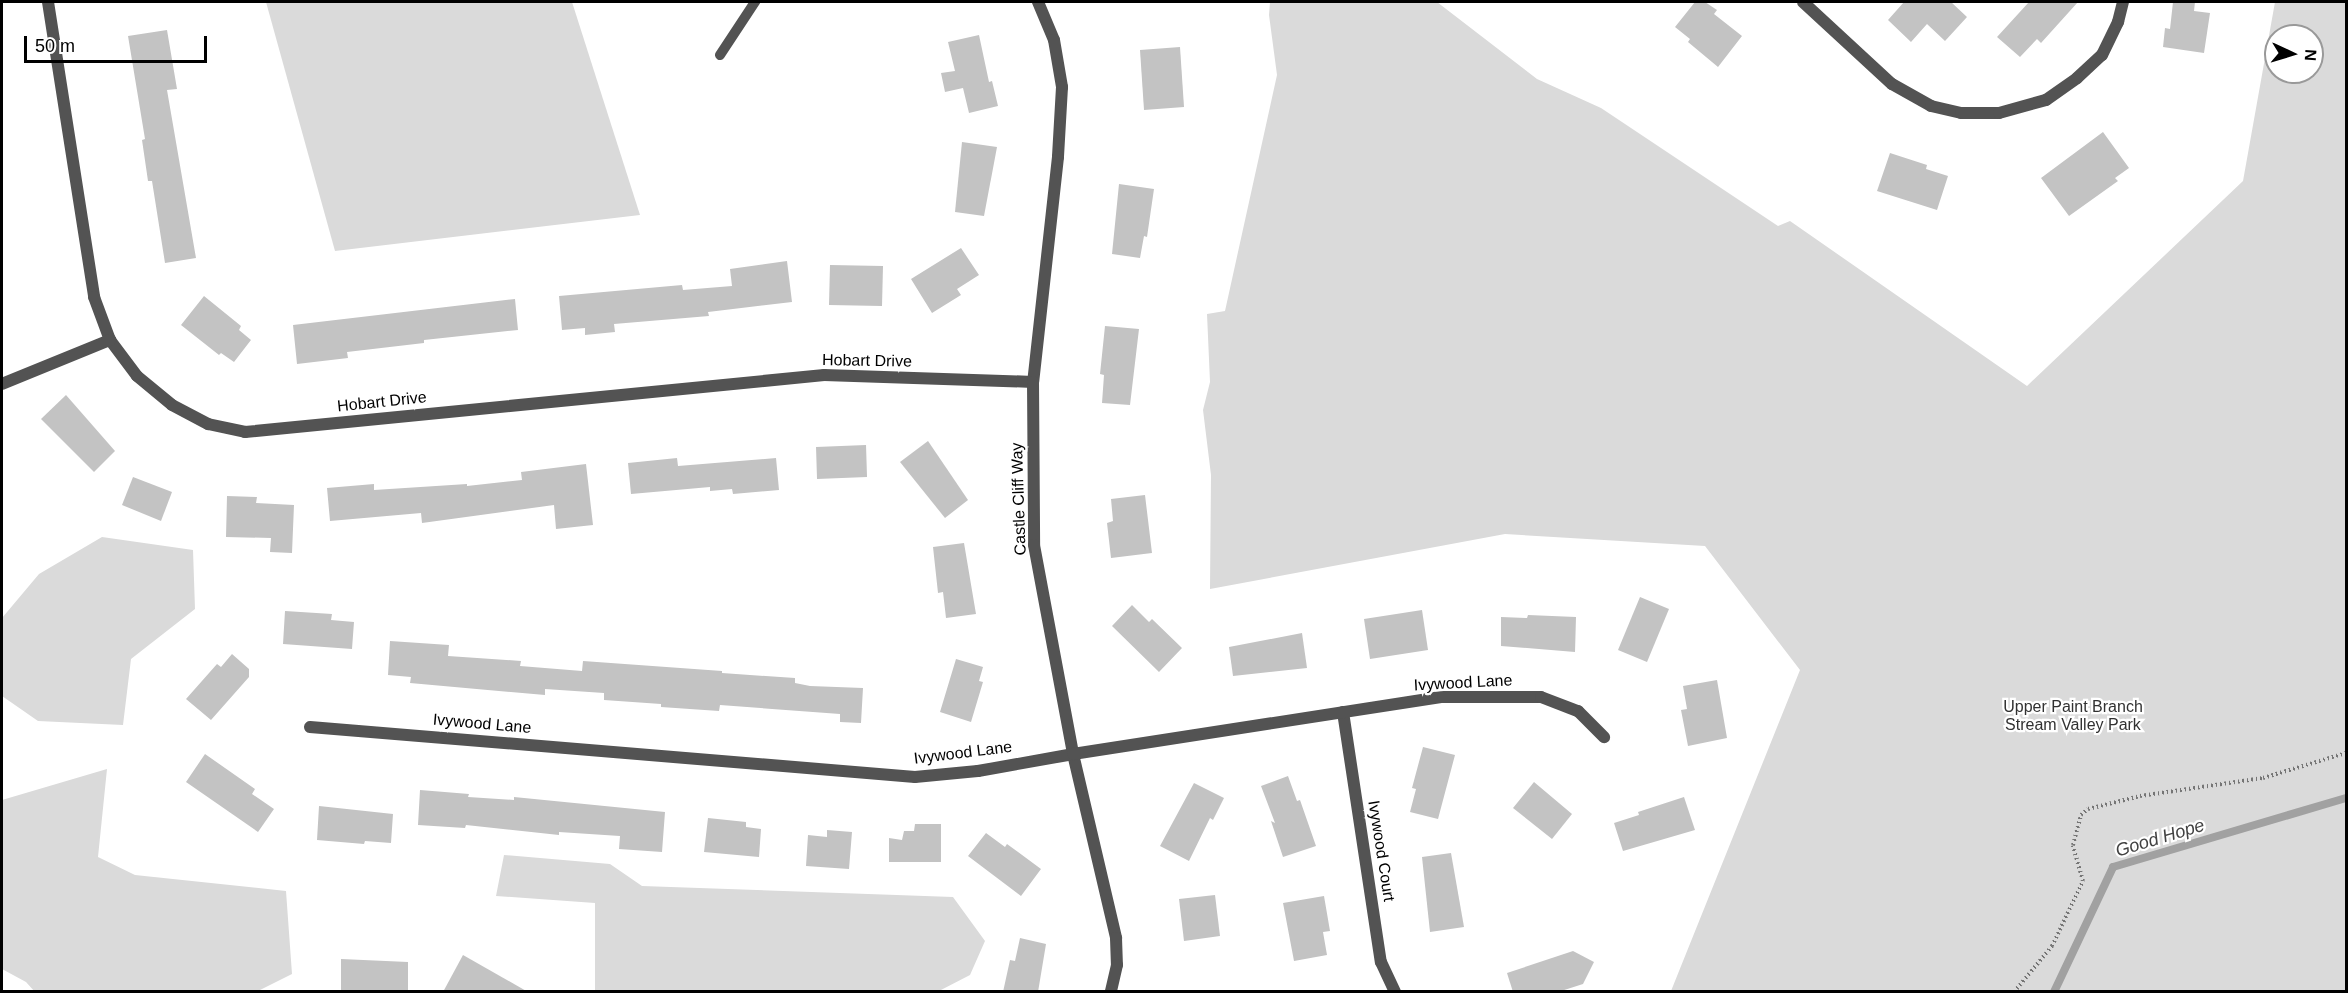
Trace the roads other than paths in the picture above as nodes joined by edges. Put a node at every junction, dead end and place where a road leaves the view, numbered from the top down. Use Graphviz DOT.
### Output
graph roads {
  1 [pos="48,2"];
  2 [pos="755,2"];
  3 [pos="1038,2"];
  4 [pos="1803,2"];
  5 [pos="2123,2"];
  6 [pos="720,55"];
  7 [pos="110,340"];
  8 [pos="1034,382"];
  9 [pos="2,384"];
  10 [pos="1343,712"];
  11 [pos="310,727"];
  12 [pos="1604,737"];
  13 [pos="1073,754"];
  14 [pos="1111,992"];
  15 [pos="1395,992"];
  1 -- 7 [label="street, Hobart Drive"];
  2 -- 6 [label="lane"];
  3 -- 8 [label="street, Castle Cliff Way"];
  4 -- 5 [label="street"];
  7 -- 8 [label="street, Hobart Drive"];
  7 -- 9 [label="street"];
  8 -- 13 [label="street, Castle Cliff Way"];
  10 -- 12 [label="street, Ivywood Lane"];
  10 -- 13 [label="street, Ivywood Lane"];
  10 -- 15 [label="street, Ivywood Court"];
  11 -- 13 [label="street, Ivywood Lane"];
  13 -- 14 [label="street, Castle Cliff Way"];
}
